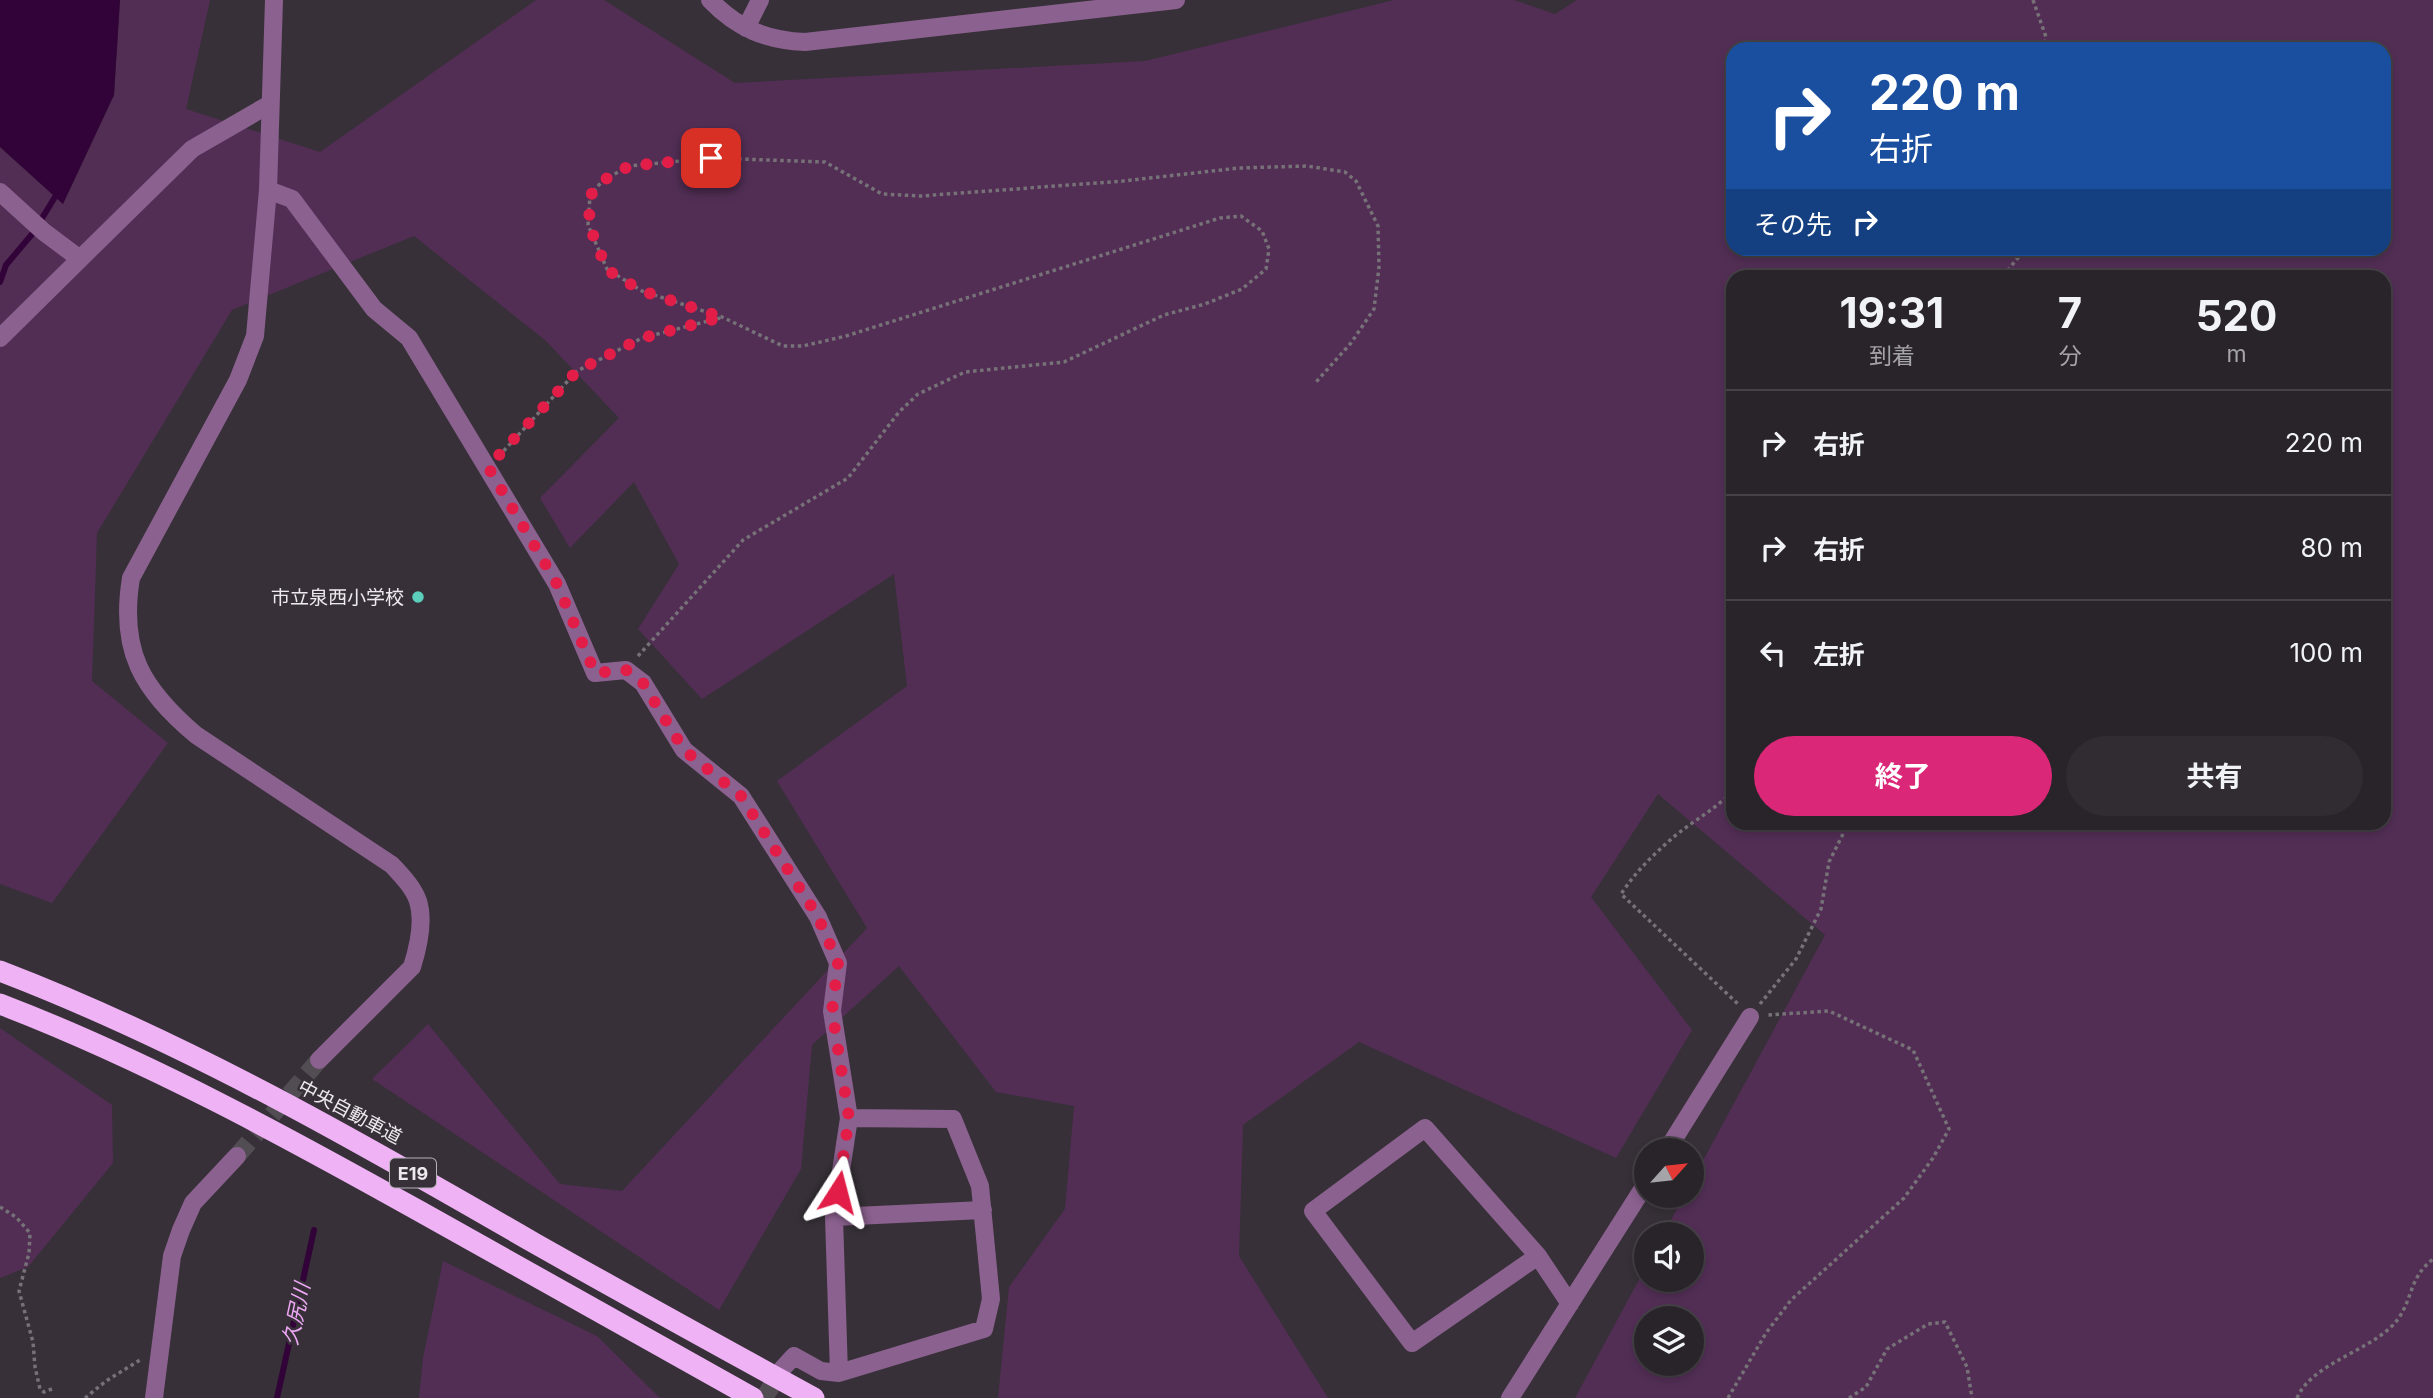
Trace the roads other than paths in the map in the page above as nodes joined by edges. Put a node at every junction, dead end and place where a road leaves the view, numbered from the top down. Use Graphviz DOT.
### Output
graph roads {
  1 [pos="274,0"];
  2 [pos="710,0"];
  3 [pos="760,0"];
  4 [pos="1176,0"];
  5 [pos="1058,7"];
  6 [pos="746,28"];
  7 [pos="270,104"];
  8 [pos="268,190"];
  9 [pos="0,192"];
  10 [pos="80,259"];
  11 [pos="0,338"];
  12 [pos="0,971"];
  13 [pos="0,1004"];
  14 [pos="1750,1017"];
  15 [pos="319,1060"];
  16 [pos="849,1118"];
  17 [pos="1674,1138"];
  18 [pos="237,1156"];
  19 [pos="1634,1203"];
  20 [pos="983,1210"];
  21 [pos="834,1217"];
  22 [pos="1538,1256"];
  23 [pos="1570,1304"];
  24 [pos="782,1369"];
  25 [pos="839,1373"];
  26 [pos="154,1398"];
  27 [pos="753,1398"];
  28 [pos="814,1398"];
  29 [pos="1510,1398"];
  1 -- 7 [label="street"];
  2 -- 6 [label="street"];
  3 -- 6 [label="street"];
  4 -- 5 [label="street"];
  5 -- 6 [label="street"];
  7 -- 8 [label="street"];
  7 -- 10 [label="street"];
  8 -- 15 [label="street"];
  8 -- 16 [label="street"];
  9 -- 10 [label="street"];
  10 -- 11 [label="street"];
  12 -- 28 [label="highway, 中央自動車道 / E19"];
  13 -- 27 [label="highway, E19"];
  14 -- 17 [label="street"];
  16 -- 20 [label="street"];
  16 -- 21 [label="street"];
  18 -- 26 [label="street"];
  19 -- 23 [label="street"];
  20 -- 21 [label="street"];
  20 -- 25 [label="street"];
  21 -- 25 [label="street"];
  22 -- 22 [label="street"];
  22 -- 23 [label="street"];
  23 -- 29 [label="street"];
  24 -- 25 [label="street"];
}
